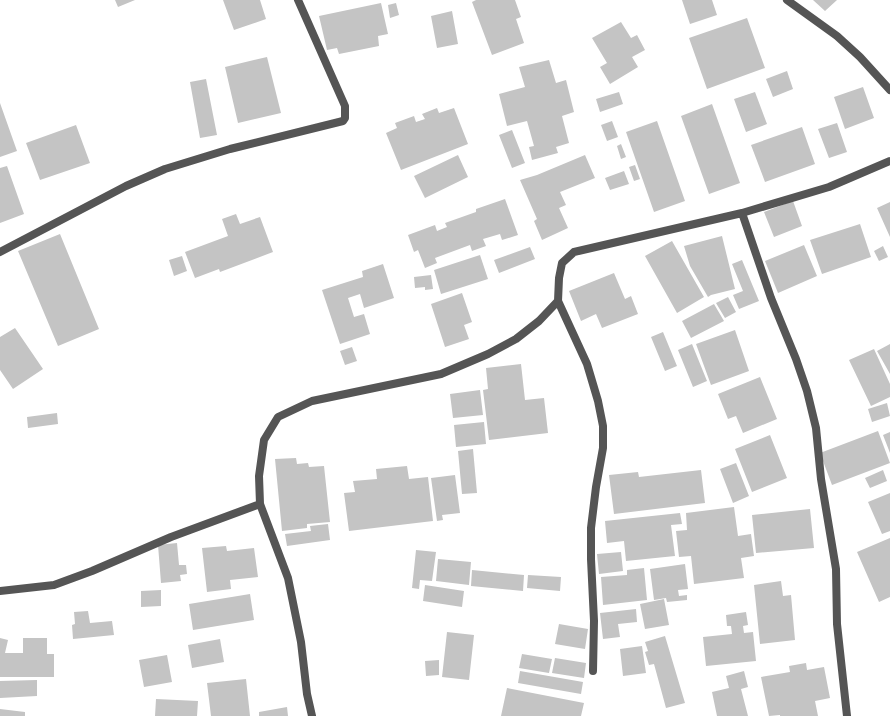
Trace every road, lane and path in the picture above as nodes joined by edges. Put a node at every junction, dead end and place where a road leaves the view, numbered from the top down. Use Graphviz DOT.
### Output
graph roads {
  1 [pos="298,0"];
  2 [pos="787,0"];
  3 [pos="890,88"];
  4 [pos="890,161"];
  5 [pos="742,213"];
  6 [pos="0,252"];
  7 [pos="558,301"];
  8 [pos="260,504"];
  9 [pos="0,590"];
  10 [pos="594,671"];
  11 [pos="312,716"];
  12 [pos="847,716"];
  1 -- 6 [label="street"];
  2 -- 3 [label="street"];
  4 -- 5 [label="street"];
  5 -- 7 [label="street"];
  5 -- 12 [label="street"];
  7 -- 8 [label="street"];
  7 -- 10 [label="street"];
  8 -- 9 [label="street"];
  8 -- 11 [label="street"];
}
